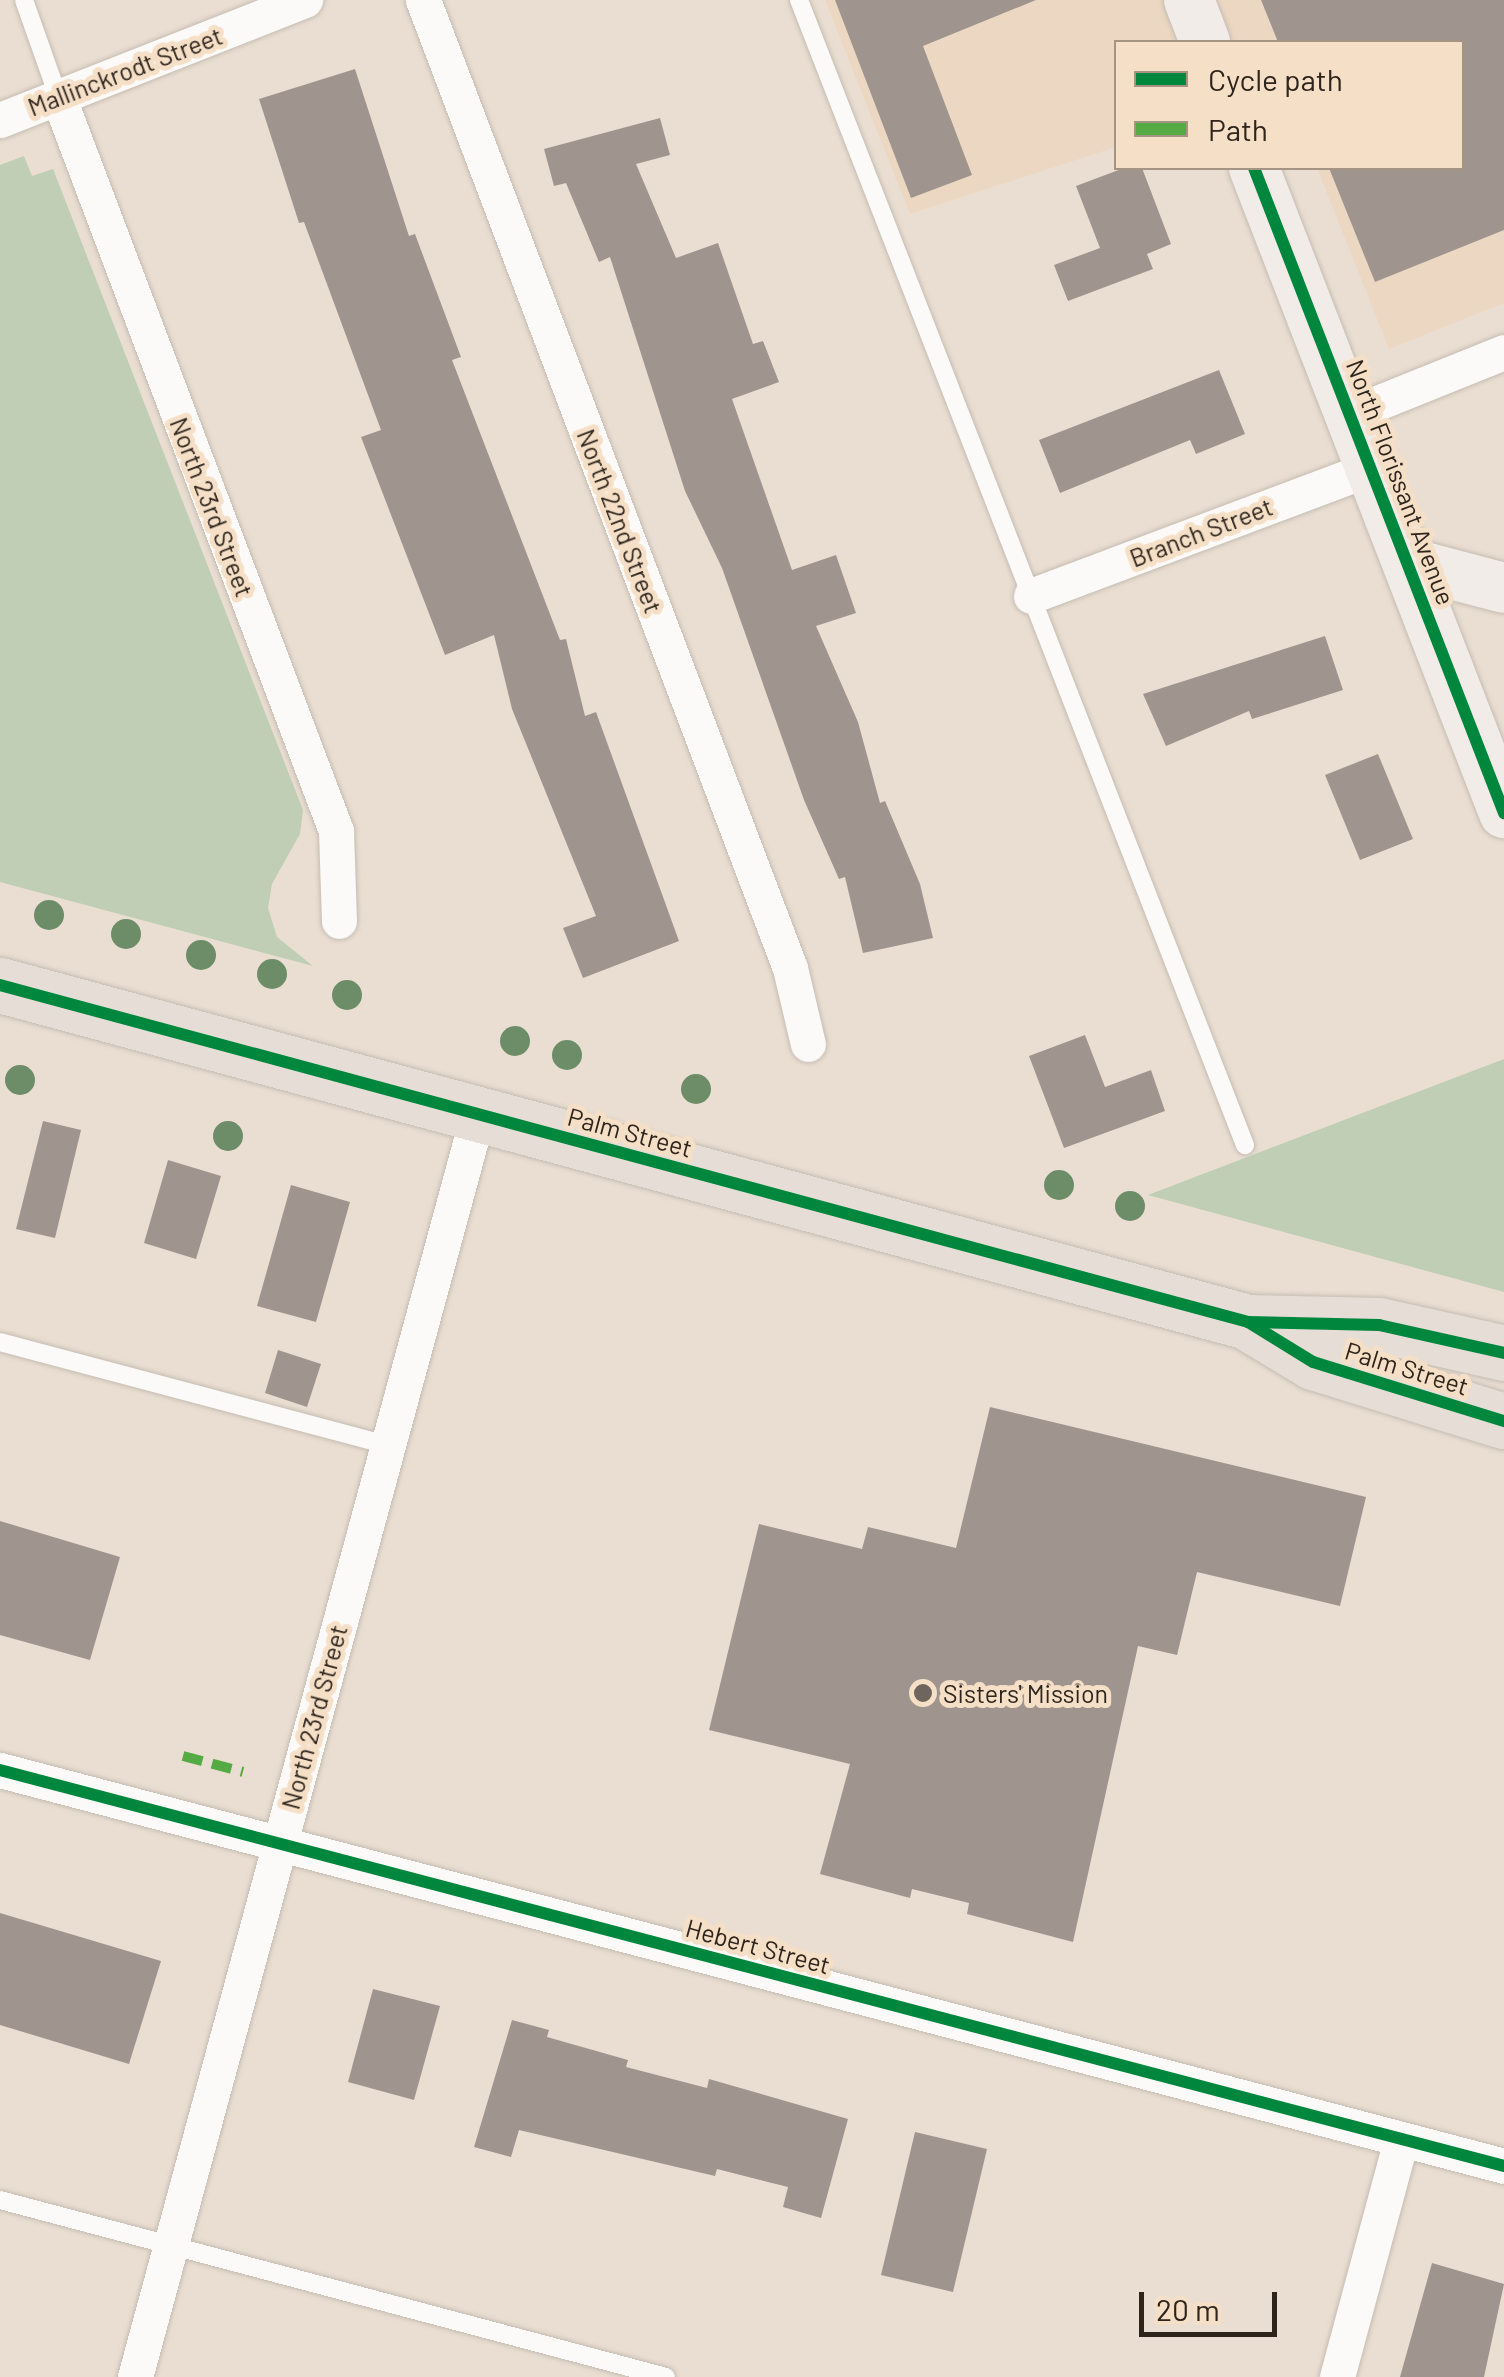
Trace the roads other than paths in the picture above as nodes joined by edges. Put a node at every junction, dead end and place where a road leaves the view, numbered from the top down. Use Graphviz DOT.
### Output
graph roads {
  1 [pos="24,0"];
  2 [pos="306,0"];
  3 [pos="422,0"];
  4 [pos="799,0"];
  5 [pos="1188,0"];
  6 [pos="1204,40"];
  7 [pos="58,96"];
  8 [pos="0,120"];
  9 [pos="1255,170"];
  10 [pos="1504,352"];
  11 [pos="1350,414"];
  12 [pos="1371,468"];
  13 [pos="1408,563"];
  14 [pos="1504,588"];
  15 [pos="1031,596"];
  16 [pos="1504,813"];
  17 [pos="339,922"];
  18 [pos="0,985"];
  19 [pos="808,1044"];
  20 [pos="478,1114"];
  21 [pos="1245,1145"];
  22 [pos="1248,1322"];
  23 [pos="0,1342"];
  24 [pos="1504,1353"];
  25 [pos="1504,1421"];
  26 [pos="388,1445"];
  27 [pos="0,1770"];
  28 [pos="280,1844"];
  29 [pos="1402,2139"];
  30 [pos="1504,2166"];
  31 [pos="0,2200"];
  32 [pos="171,2245"];
  33 [pos="135,2377"];
  34 [pos="666,2377"];
  35 [pos="1338,2377"];
  1 -- 7 [label="lane"];
  2 -- 7 [label="street, Mallinckrodt Street"];
  3 -- 19 [label="street, North 22nd Street"];
  4 -- 15 [label="lane"];
  5 -- 6 [label="main road"];
  7 -- 8 [label="street, Mallinckrodt Street"];
  7 -- 17 [label="street, North 23rd Street"];
  9 -- 11 [label="main road, North Florissant Avenue"];
  10 -- 11 [label="street"];
  11 -- 12 [label="main road, North Florissant Avenue"];
  12 -- 13 [label="main road, North Florissant Avenue"];
  12 -- 15 [label="street, Branch Street"];
  13 -- 14 [label="main road"];
  13 -- 16 [label="main road, North Florissant Avenue"];
  15 -- 21 [label="lane"];
  18 -- 20 [label="main road, Palm Street"];
  20 -- 22 [label="main road, Palm Street"];
  20 -- 26 [label="street, North 23rd Street"];
  22 -- 24 [label="main road, Palm Street"];
  22 -- 25 [label="main road, Palm Street"];
  23 -- 26 [label="lane"];
  26 -- 28 [label="street, North 23rd Street"];
  27 -- 28 [label="street, Hebert Street"];
  28 -- 29 [label="street, Hebert Street"];
  28 -- 32 [label="street, North 23rd Street"];
  29 -- 30 [label="street, Hebert Street"];
  29 -- 35 [label="street"];
  31 -- 32 [label="lane"];
  32 -- 33 [label="street, North 23rd Street"];
  32 -- 34 [label="lane"];
}
